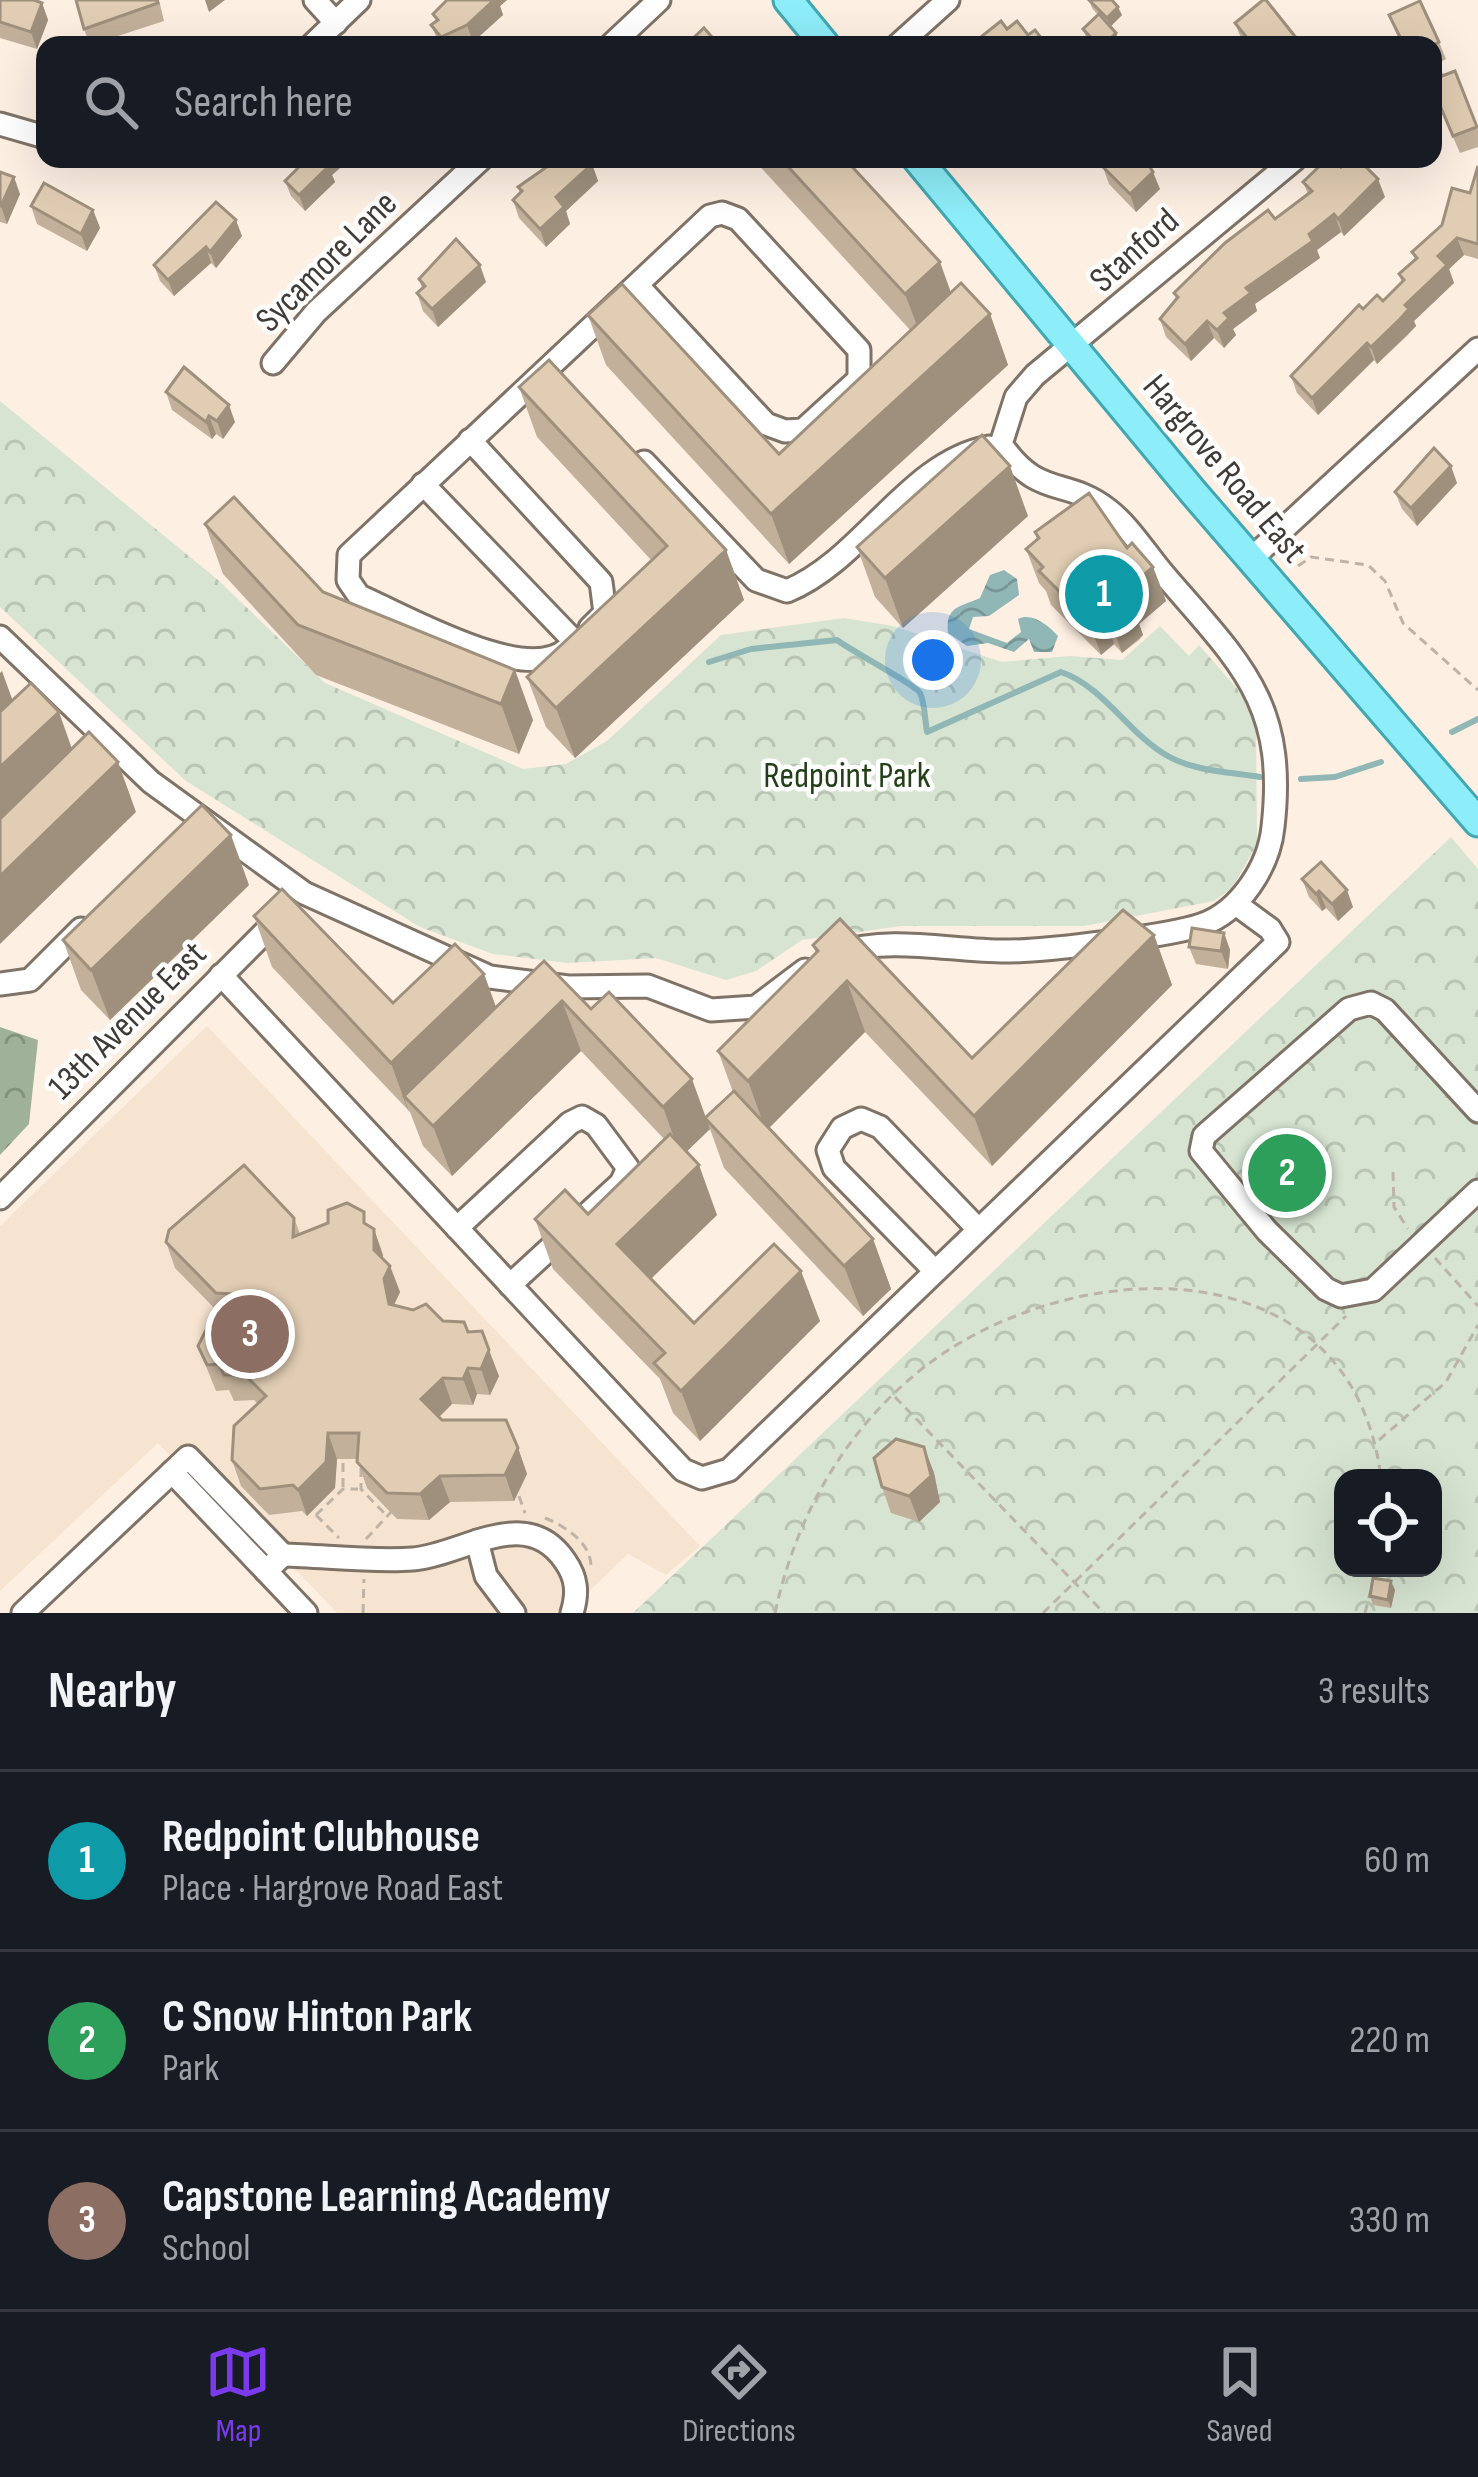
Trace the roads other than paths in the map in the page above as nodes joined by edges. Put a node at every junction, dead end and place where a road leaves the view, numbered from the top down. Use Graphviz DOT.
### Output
graph roads {
  1 [pos="316,0"];
  2 [pos="359,0"];
  3 [pos="659,0"];
  4 [pos="788,0"];
  5 [pos="947,0"];
  6 [pos="336,23"];
  7 [pos="322,36"];
  8 [pos="621,36"];
  9 [pos="818,36"];
  10 [pos="908,36"];
  11 [pos="0,124"];
  12 [pos="36,134"];
  13 [pos="471,168"];
  14 [pos="925,168"];
  15 [pos="1284,168"];
  16 [pos="637,285"];
  17 [pos="1074,346"];
  18 [pos="1478,349"];
  19 [pos="273,363"];
  20 [pos="470,440"];
  21 [pos="1001,444"];
  22 [pos="628,446"];
  23 [pos="423,484"];
  24 [pos="1251,559"];
  25 [pos="0,637"];
  26 [pos="575,642"];
  27 [pos="1478,822"];
  28 [pos="304,893"];
  29 [pos="1236,904"];
  30 [pos="92,919"];
  31 [pos="221,975"];
  32 [pos="0,984"];
  33 [pos="1478,1111"];
  34 [pos="1478,1191"];
  35 [pos="0,1198"];
  36 [pos="457,1228"];
  37 [pos="978,1229"];
  38 [pos="934,1271"];
  39 [pos="511,1285"];
  40 [pos="477,1541"];
  41 [pos="274,1563"];
  42 [pos="22,1613"];
  43 [pos="306,1613"];
  44 [pos="514,1613"];
  45 [pos="572,1613"];
  1 -- 6 [label="street"];
  2 -- 6 [label="street"];
  3 -- 8 [label="street"];
  4 -- 9 [label="main road"];
  5 -- 10 [label="street"];
  6 -- 7 [label="street"];
  11 -- 12 [label="street"];
  13 -- 19 [label="street, Sycamore Lane"];
  14 -- 17 [label="main road, Hargrove Road East"];
  15 -- 17 [label="street, Stanford"];
  16 -- 16 [label="street"];
  16 -- 20 [label="street"];
  17 -- 21 [label="street, Stanford"];
  17 -- 24 [label="main road, Hargrove Road East"];
  18 -- 24 [label="street"];
  20 -- 23 [label="street"];
  20 -- 26 [label="street"];
  21 -- 22 [label="street"];
  21 -- 29 [label="street"];
  23 -- 26 [label="street"];
  23 -- 26 [label="street"];
  24 -- 27 [label="main road, Hargrove Road East"];
  25 -- 28 [label="street"];
  28 -- 29 [label="street"];
  28 -- 31 [label="street, 13th Avenue East"];
  29 -- 37 [label="street"];
  30 -- 32 [label="street"];
  31 -- 35 [label="street, 13th Avenue East"];
  31 -- 36 [label="street"];
  33 -- 34 [label="street"];
  36 -- 39 [label="street"];
  36 -- 39 [label="street"];
  37 -- 38 [label="street"];
  37 -- 38 [label="street"];
  38 -- 39 [label="street"];
  40 -- 41 [label="street"];
  40 -- 44 [label="street"];
  40 -- 45 [label="street"];
  41 -- 42 [label="street"];
  41 -- 43 [label="street"];
}
